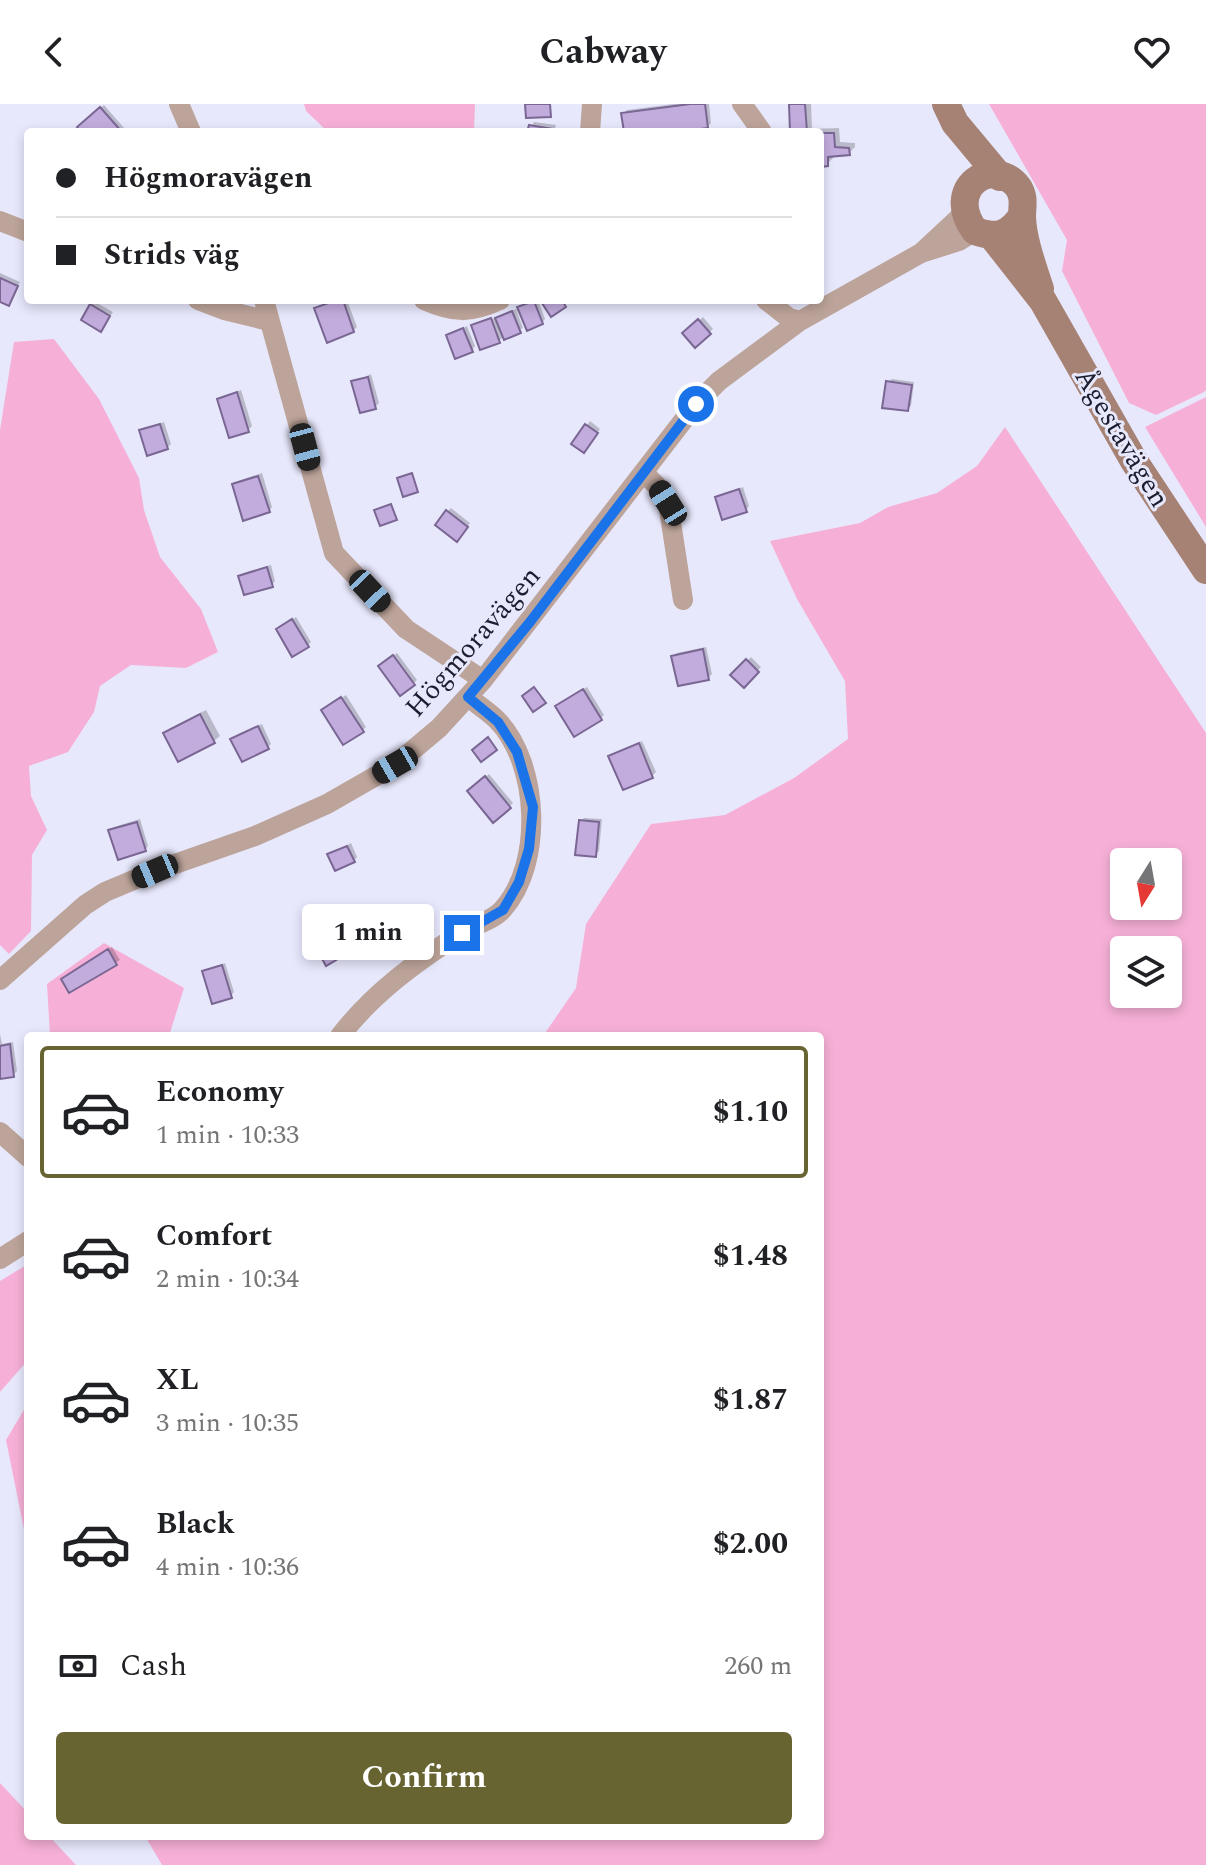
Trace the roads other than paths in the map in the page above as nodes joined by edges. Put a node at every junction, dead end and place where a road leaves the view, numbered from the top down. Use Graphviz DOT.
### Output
graph roads {
  1 [pos="179,104"];
  2 [pos="592,104"];
  3 [pos="742,104"];
  4 [pos="950,114"];
  5 [pos="189,128"];
  6 [pos="590,128"];
  7 [pos="759,128"];
  8 [pos="1000,177"];
  9 [pos="1022,216"];
  10 [pos="974,219"];
  11 [pos="0,221"];
  12 [pos="24,230"];
  13 [pos="1043,301"];
  14 [pos="208,304"];
  15 [pos="265,304"];
  16 [pos="433,304"];
  17 [pos="491,304"];
  18 [pos="771,304"];
  19 [pos="269,321"];
  20 [pos="800,321"];
  21 [pos="644,473"];
  22 [pos="1206,570"];
  23 [pos="683,600"];
  24 [pos="483,680"];
  25 [pos="468,697"];
  26 [pos="0,980"];
  27 [pos="343,1032"];
  28 [pos="0,1132"];
  29 [pos="24,1153"];
  30 [pos="24,1244"];
  31 [pos="0,1259"];
  1 -- 5 [label="street"];
  2 -- 6 [label="street"];
  3 -- 7 [label="street"];
  4 -- 8 [label="main road, Ågestavägen"];
  4 -- 10 [label="main road, Ågestavägen"];
  8 -- 9 [label="main road, Ågestavägen"];
  8 -- 10 [label="main road"];
  9 -- 10 [label="main road"];
  9 -- 13 [label="main road, Ågestavägen"];
  10 -- 13 [label="main road, Ågestavägen"];
  10 -- 20 [label="street, Högmoravägen"];
  11 -- 12 [label="street"];
  13 -- 22 [label="main road, Ågestavägen"];
  14 -- 19 [label="street"];
  15 -- 19 [label="street"];
  16 -- 17 [label="street"];
  18 -- 20 [label="street"];
  19 -- 24 [label="street"];
  20 -- 21 [label="street, Högmoravägen"];
  21 -- 23 [label="street"];
  21 -- 24 [label="street, Högmoravägen"];
  24 -- 25 [label="street, Högmoravägen"];
  25 -- 26 [label="street, Högmoravägen"];
  25 -- 27 [label="street"];
  28 -- 29 [label="street"];
  30 -- 31 [label="street"];
}
